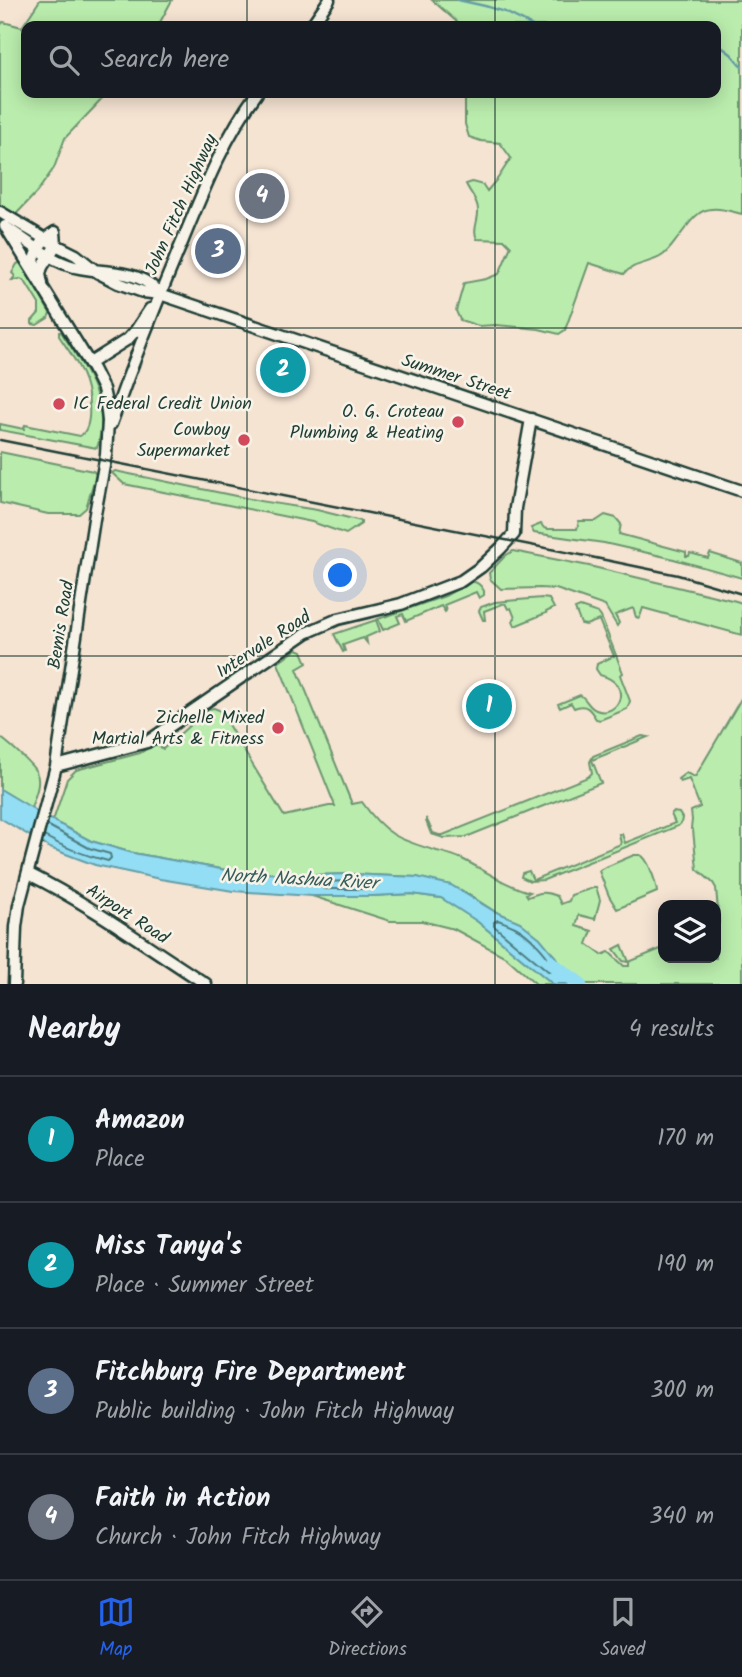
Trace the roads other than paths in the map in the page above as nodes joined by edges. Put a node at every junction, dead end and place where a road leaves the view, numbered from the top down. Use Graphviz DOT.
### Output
graph roads {
  1 [pos="330,0"];
  2 [pos="315,21"];
  3 [pos="254,98"];
  4 [pos="0,212"];
  5 [pos="3,225"];
  6 [pos="45,238"];
  7 [pos="56,244"];
  8 [pos="38,249"];
  9 [pos="48,256"];
  10 [pos="97,272"];
  11 [pos="35,275"];
  12 [pos="43,285"];
  13 [pos="160,294"];
  14 [pos="90,363"];
  15 [pos="531,419"];
  16 [pos="108,434"];
  17 [pos="742,491"];
  18 [pos="56,766"];
  19 [pos="29,874"];
  20 [pos="14,984"];
  21 [pos="206,984"];
  1 -- 2 [label="main road"];
  3 -- 13 [label="main road, John Fitch Highway"];
  4 -- 6 [label="main road"];
  5 -- 8 [label="main road"];
  5 -- 11 [label="main road, Bemis Road"];
  6 -- 7 [label="main road"];
  6 -- 8 [label="main road"];
  7 -- 9 [label="main road"];
  7 -- 10 [label="main road"];
  8 -- 9 [label="main road"];
  8 -- 11 [label="main road"];
  9 -- 10 [label="main road"];
  9 -- 12 [label="main road"];
  10 -- 13 [label="main road, Summer Street"];
  11 -- 12 [label="main road, Bemis Road"];
  12 -- 14 [label="main road, Bemis Road"];
  13 -- 14 [label="main road, John Fitch Highway"];
  13 -- 15 [label="main road, Summer Street"];
  13 -- 16 [label="main road, John Fitch Highway"];
  14 -- 16 [label="main road, Bemis Road"];
  15 -- 17 [label="main road, Summer Street"];
  15 -- 18 [label="main road, Intervale Road"];
  16 -- 18 [label="main road, Bemis Road"];
  18 -- 19 [label="main road, Bemis Road"];
  19 -- 20 [label="main road, Bemis Road"];
  19 -- 21 [label="main road, Airport Road"];
}
